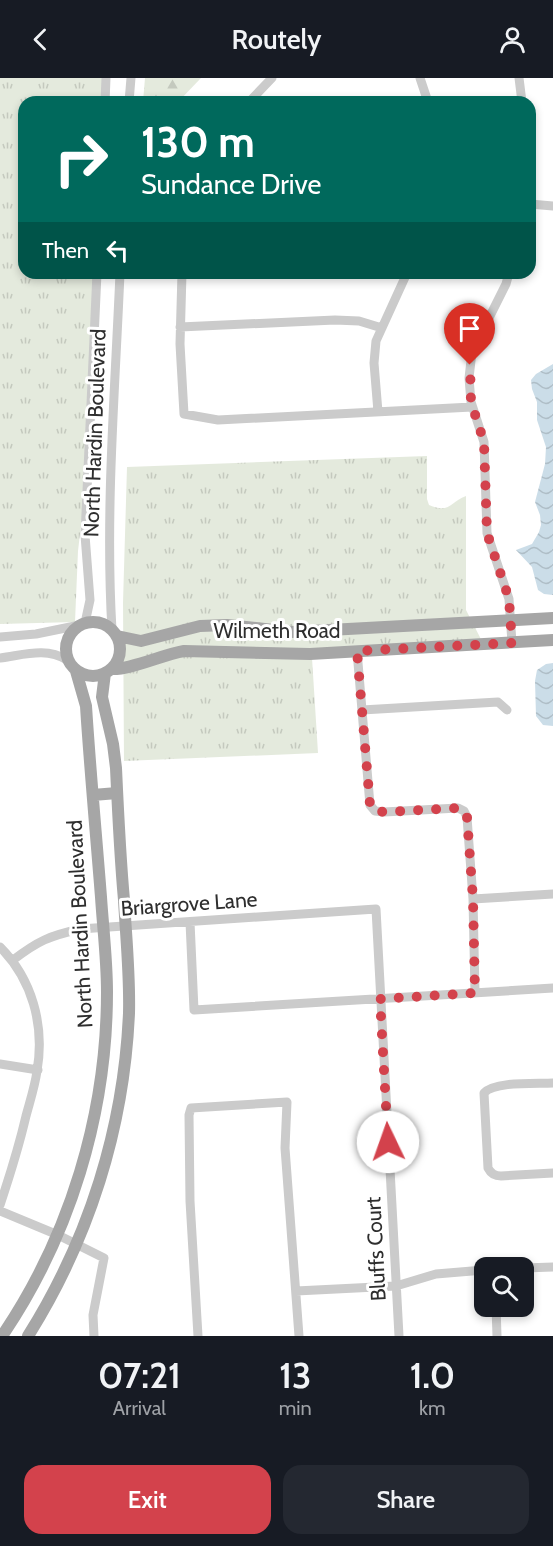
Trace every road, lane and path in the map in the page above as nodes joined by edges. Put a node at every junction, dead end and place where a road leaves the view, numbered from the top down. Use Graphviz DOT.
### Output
graph roads {
  1 [pos="106,78"];
  2 [pos="131,78"];
  3 [pos="272,78"];
  4 [pos="420,78"];
  5 [pos="519,78"];
  6 [pos="105,96"];
  7 [pos="130,96"];
  8 [pos="255,96"];
  9 [pos="426,96"];
  10 [pos="521,96"];
  11 [pos="536,205"];
  12 [pos="553,206"];
  13 [pos="97,279"];
  14 [pos="120,279"];
  15 [pos="182,279"];
  16 [pos="404,279"];
  17 [pos="507,279"];
  18 [pos="180,327"];
  19 [pos="382,328"];
  20 [pos="472,407"];
  21 [pos="378,412"];
  22 [pos="553,618"];
  23 [pos="511,621"];
  24 [pos="82,624"];
  25 [pos="114,633"];
  26 [pos="0,637"];
  27 [pos="553,640"];
  28 [pos="512,643"];
  29 [pos="357,651"];
  30 [pos="0,658"];
  31 [pos="68,660"];
  32 [pos="76,671"];
  33 [pos="108,671"];
  34 [pos="362,710"];
  35 [pos="507,710"];
  36 [pos="117,793"];
  37 [pos="93,795"];
  38 [pos="553,894"];
  39 [pos="473,899"];
  40 [pos="375,909"];
  41 [pos="190,922"];
  42 [pos="126,926"];
  43 [pos="103,928"];
  44 [pos="0,947"];
  45 [pos="13,960"];
  46 [pos="553,988"];
  47 [pos="475,993"];
  48 [pos="380,999"];
  49 [pos="0,1064"];
  50 [pos="38,1070"];
  51 [pos="553,1083"];
  52 [pos="553,1173"];
  53 [pos="0,1205"];
  54 [pos="0,1211"];
  55 [pos="58,1235"];
  56 [pos="77,1244"];
  57 [pos="553,1267"];
  58 [pos="534,1268"];
  59 [pos="474,1271"];
  60 [pos="396,1286"];
  61 [pos="296,1290"];
  62 [pos="496,1317"];
  63 [pos="2,1336"];
  64 [pos="28,1336"];
  65 [pos="94,1336"];
  66 [pos="198,1336"];
  67 [pos="299,1336"];
  68 [pos="399,1336"];
  69 [pos="497,1336"];
  1 -- 6 [label="street"];
  2 -- 7 [label="street"];
  3 -- 8 [label="street"];
  4 -- 9 [label="street"];
  5 -- 10 [label="street"];
  11 -- 12 [label="street"];
  13 -- 24 [label="street, North Hardin Boulevard"];
  14 -- 25 [label="street, North Hardin Boulevard"];
  15 -- 18 [label="street"];
  16 -- 19 [label="street"];
  17 -- 20 [label="street"];
  18 -- 19 [label="street"];
  18 -- 21 [label="street"];
  19 -- 21 [label="street"];
  20 -- 21 [label="street"];
  20 -- 23 [label="street"];
  22 -- 23 [label="main road, Wilmeth Road"];
  23 -- 25 [label="main road, Wilmeth Road"];
  23 -- 28 [label="street"];
  24 -- 25 [label="main road"];
  24 -- 26 [label="street"];
  24 -- 31 [label="main road"];
  25 -- 33 [label="main road"];
  27 -- 28 [label="main road, Wilmeth Road"];
  28 -- 29 [label="main road, Wilmeth Road"];
  29 -- 33 [label="main road, Wilmeth Road"];
  29 -- 34 [label="street"];
  30 -- 31 [label="street"];
  31 -- 32 [label="main road"];
  32 -- 33 [label="main road"];
  32 -- 37 [label="main road, North Hardin Boulevard"];
  33 -- 36 [label="main road, North Hardin Boulevard"];
  34 -- 35 [label="street"];
  34 -- 39 [label="street"];
  36 -- 37 [label="main road"];
  36 -- 42 [label="main road, North Hardin Boulevard"];
  37 -- 43 [label="main road, North Hardin Boulevard"];
  38 -- 39 [label="street"];
  39 -- 47 [label="street"];
  40 -- 41 [label="street, Briargrove Lane"];
  40 -- 48 [label="street, Bluffs Court"];
  41 -- 42 [label="street, Briargrove Lane"];
  41 -- 48 [label="street"];
  42 -- 43 [label="street, Briargrove Lane"];
  42 -- 56 [label="main road, North Hardin Boulevard"];
  43 -- 45 [label="street, Briargrove Lane"];
  43 -- 55 [label="main road, North Hardin Boulevard"];
  44 -- 45 [label="street"];
  45 -- 50 [label="street"];
  46 -- 47 [label="street"];
  47 -- 48 [label="street"];
  48 -- 60 [label="street, Bluffs Court"];
  49 -- 50 [label="street"];
  50 -- 53 [label="street"];
  51 -- 52 [label="street"];
  54 -- 55 [label="street"];
  55 -- 56 [label="street"];
  55 -- 63 [label="main road, North Hardin Boulevard"];
  56 -- 64 [label="main road, North Hardin Boulevard"];
  56 -- 65 [label="street"];
  57 -- 58 [label="street"];
  59 -- 60 [label="street"];
  60 -- 61 [label="street"];
  60 -- 68 [label="street, Bluffs Court"];
  61 -- 66 [label="street"];
  61 -- 67 [label="street"];
  62 -- 69 [label="street"];
}
